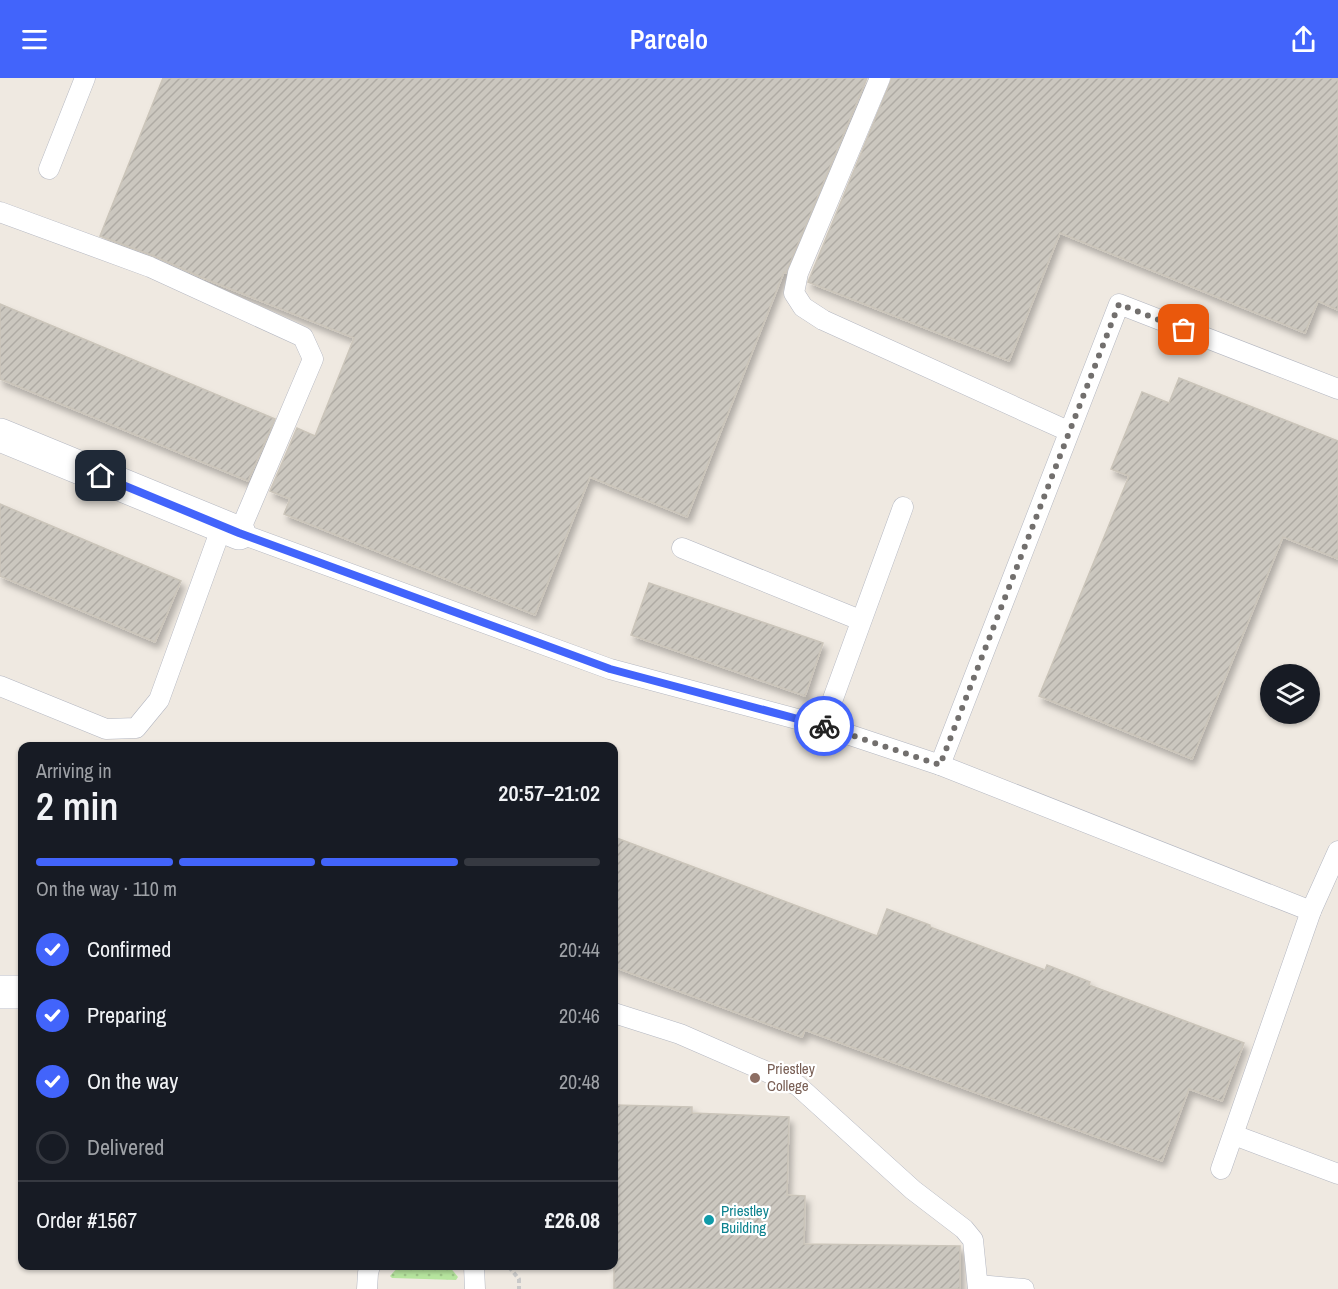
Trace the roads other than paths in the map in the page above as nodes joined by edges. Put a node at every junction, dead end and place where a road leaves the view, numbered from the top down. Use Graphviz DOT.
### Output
graph roads {
  1 [pos="86,78"];
  2 [pos="880,78"];
  3 [pos="49,169"];
  4 [pos="0,212"];
  5 [pos="1338,388"];
  6 [pos="1068,430"];
  7 [pos="0,435"];
  8 [pos="903,507"];
  9 [pos="231,530"];
  10 [pos="682,548"];
  11 [pos="860,620"];
  12 [pos="0,686"];
  13 [pos="823,726"];
  14 [pos="940,765"];
  15 [pos="1338,851"];
  16 [pos="1311,911"];
  17 [pos="0,992"];
  18 [pos="18,992"];
  19 [pos="618,1014"];
  20 [pos="1234,1135"];
  21 [pos="1221,1169"];
  22 [pos="1338,1174"];
  23 [pos="369,1270"];
  24 [pos="474,1270"];
  25 [pos="978,1287"];
  26 [pos="368,1289"];
  27 [pos="475,1289"];
  28 [pos="1024,1289"];
  1 -- 3 [label="lane"];
  2 -- 6 [label="lane"];
  4 -- 9 [label="lane"];
  5 -- 6 [label="lane"];
  6 -- 14 [label="lane"];
  7 -- 9 [label="street"];
  8 -- 11 [label="lane"];
  9 -- 12 [label="lane"];
  9 -- 13 [label="lane"];
  10 -- 11 [label="lane"];
  11 -- 13 [label="lane"];
  13 -- 14 [label="lane"];
  14 -- 16 [label="lane"];
  15 -- 16 [label="lane"];
  16 -- 20 [label="lane"];
  17 -- 18 [label="street"];
  19 -- 25 [label="lane"];
  20 -- 21 [label="lane"];
  20 -- 22 [label="lane"];
  23 -- 26 [label="lane"];
  24 -- 27 [label="lane"];
  25 -- 28 [label="lane"];
}
